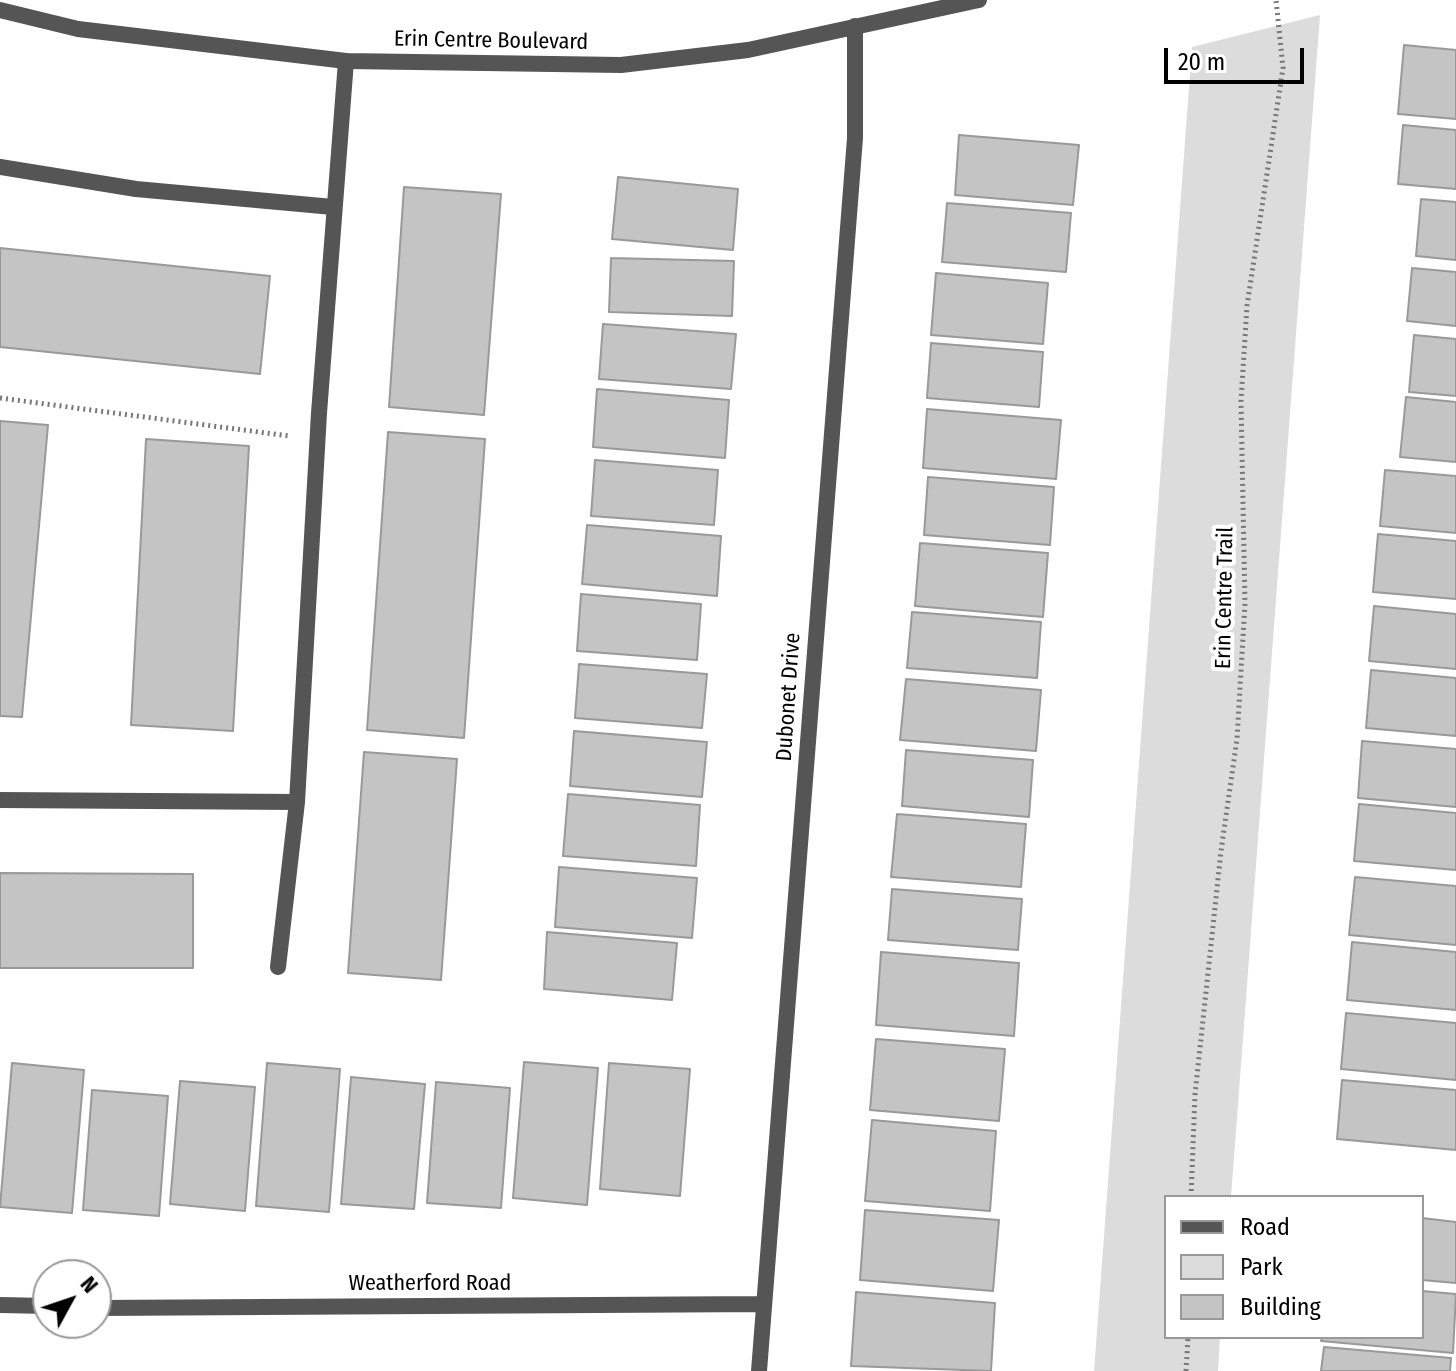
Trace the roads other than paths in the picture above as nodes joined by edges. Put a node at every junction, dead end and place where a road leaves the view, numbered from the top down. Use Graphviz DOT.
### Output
graph roads {
  1 [pos="979,0"];
  2 [pos="0,10"];
  3 [pos="855,26"];
  4 [pos="346,61"];
  5 [pos="0,167"];
  6 [pos="333,207"];
  7 [pos="0,800"];
  8 [pos="297,802"];
  9 [pos="278,967"];
  10 [pos="764,1304"];
  11 [pos="0,1305"];
  12 [pos="32,1306"];
  13 [pos="112,1308"];
  14 [pos="759,1371"];
  1 -- 3 [label="street, Erin Centre Boulevard"];
  2 -- 4 [label="street, Erin Centre Boulevard"];
  3 -- 4 [label="street, Erin Centre Boulevard"];
  3 -- 10 [label="street, Dubonet Drive"];
  4 -- 6 [label="street"];
  5 -- 6 [label="street"];
  6 -- 8 [label="street"];
  7 -- 8 [label="street"];
  8 -- 9 [label="street"];
  10 -- 13 [label="street, Weatherford Road"];
  10 -- 14 [label="street, Dubonet Drive"];
  11 -- 12 [label="street"];
}
